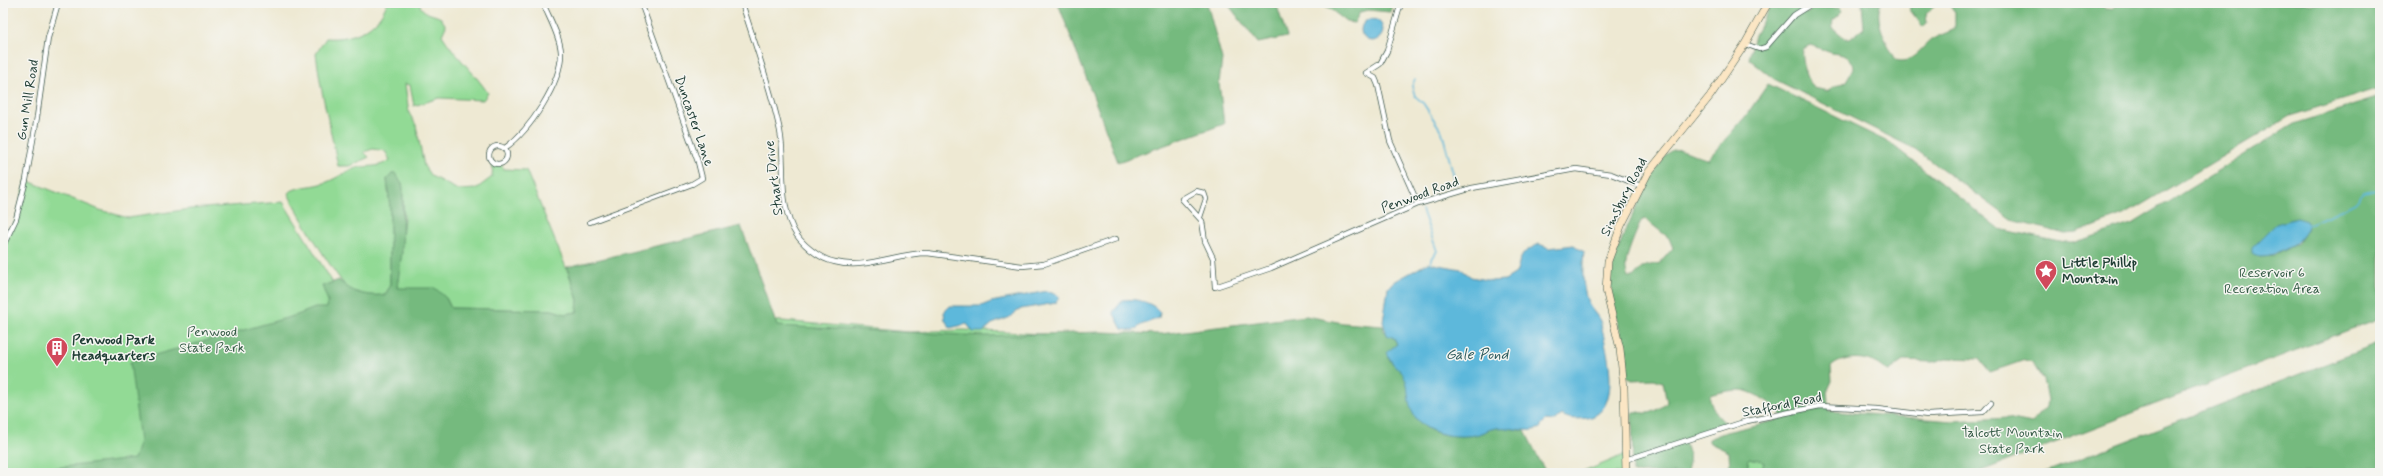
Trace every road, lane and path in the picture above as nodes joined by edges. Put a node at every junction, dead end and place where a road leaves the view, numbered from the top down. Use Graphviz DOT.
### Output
graph roads {
  1 [pos="58,3"];
  2 [pos="543,3"];
  3 [pos="640,3"];
  4 [pos="742,3"];
  5 [pos="1401,3"];
  6 [pos="1768,3"];
  7 [pos="1813,3"];
  8 [pos="1745,44"];
  9 [pos="505,148"];
  10 [pos="1640,186"];
  11 [pos="1418,204"];
  12 [pos="1200,217"];
  13 [pos="590,222"];
  14 [pos="1116,239"];
  15 [pos="3,246"];
  16 [pos="1991,403"];
  17 [pos="1625,460"];
  18 [pos="1626,473"];
  1 -- 15 [label="street, Gun Mill Road"];
  2 -- 9 [label="street"];
  3 -- 13 [label="street, Duncaster Lane"];
  4 -- 14 [label="street, Stuart Drive"];
  5 -- 11 [label="street"];
  6 -- 8 [label="main road, Simsbury Road"];
  7 -- 8 [label="street"];
  8 -- 10 [label="main road, Simsbury Road"];
  10 -- 11 [label="street, Penwood Road"];
  10 -- 17 [label="main road, Simsbury Road"];
  11 -- 12 [label="street, Penwood Road"];
  12 -- 12 [label="street"];
  16 -- 17 [label="street, Stafford Road"];
  17 -- 18 [label="main road, Simsbury Road"];
}
